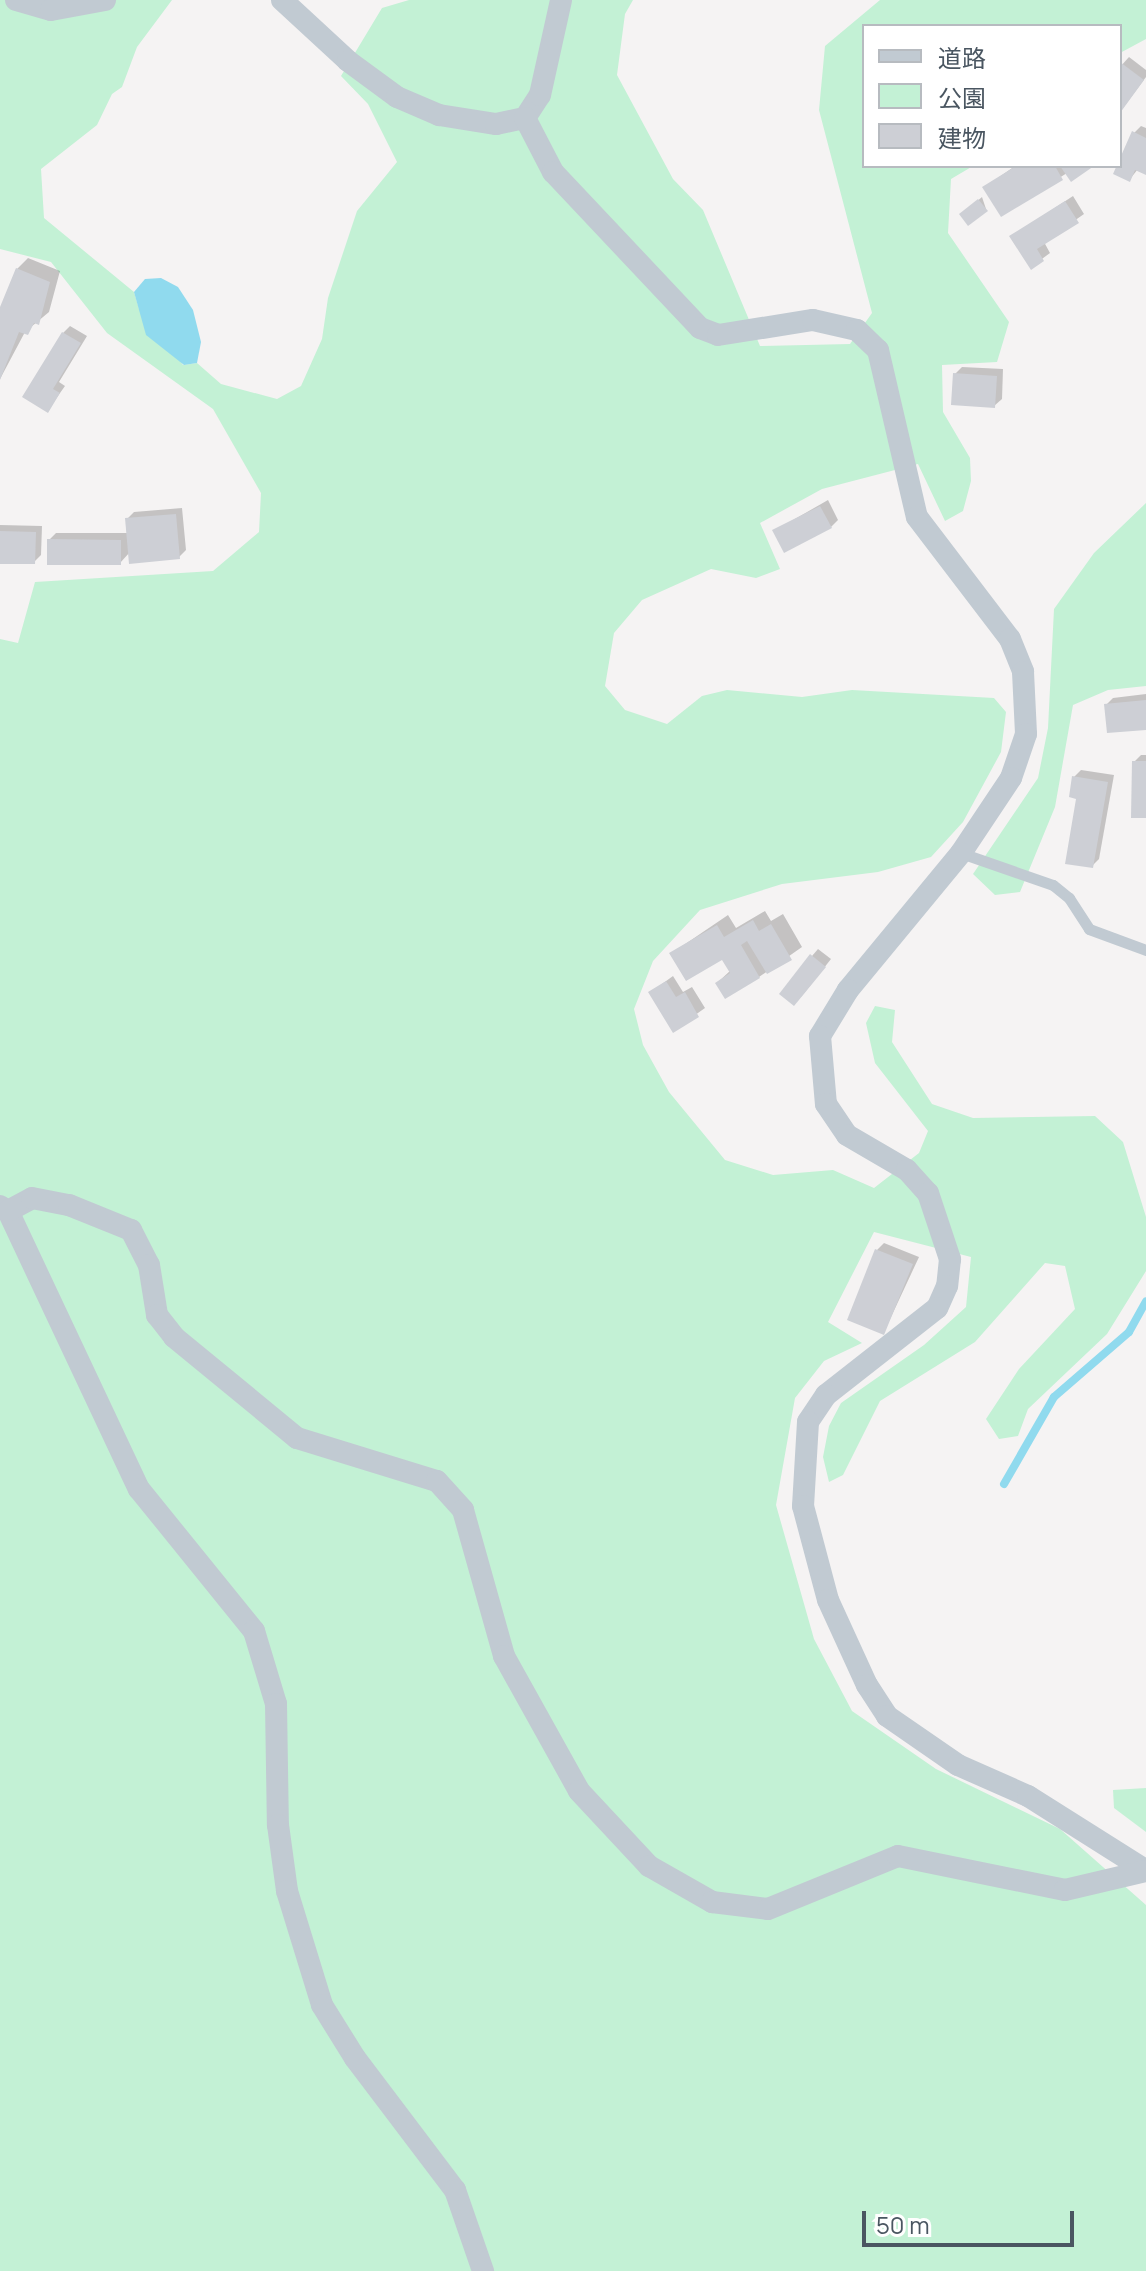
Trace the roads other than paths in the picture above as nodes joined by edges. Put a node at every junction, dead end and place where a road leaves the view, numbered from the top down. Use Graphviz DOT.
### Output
graph roads {
  1 [pos="16,0"];
  2 [pos="105,0"];
  3 [pos="282,0"];
  4 [pos="561,0"];
  5 [pos="525,118"];
  6 [pos="961,853"];
  7 [pos="1146,950"];
  8 [pos="4,1208"];
  9 [pos="1146,1870"];
  10 [pos="483,2271"];
  1 -- 2 [label="street"];
  3 -- 5 [label="street"];
  4 -- 5 [label="street"];
  5 -- 6 [label="street"];
  6 -- 7 [label="lane"];
  6 -- 9 [label="street"];
  8 -- 9 [label="street"];
  8 -- 10 [label="street"];
}
